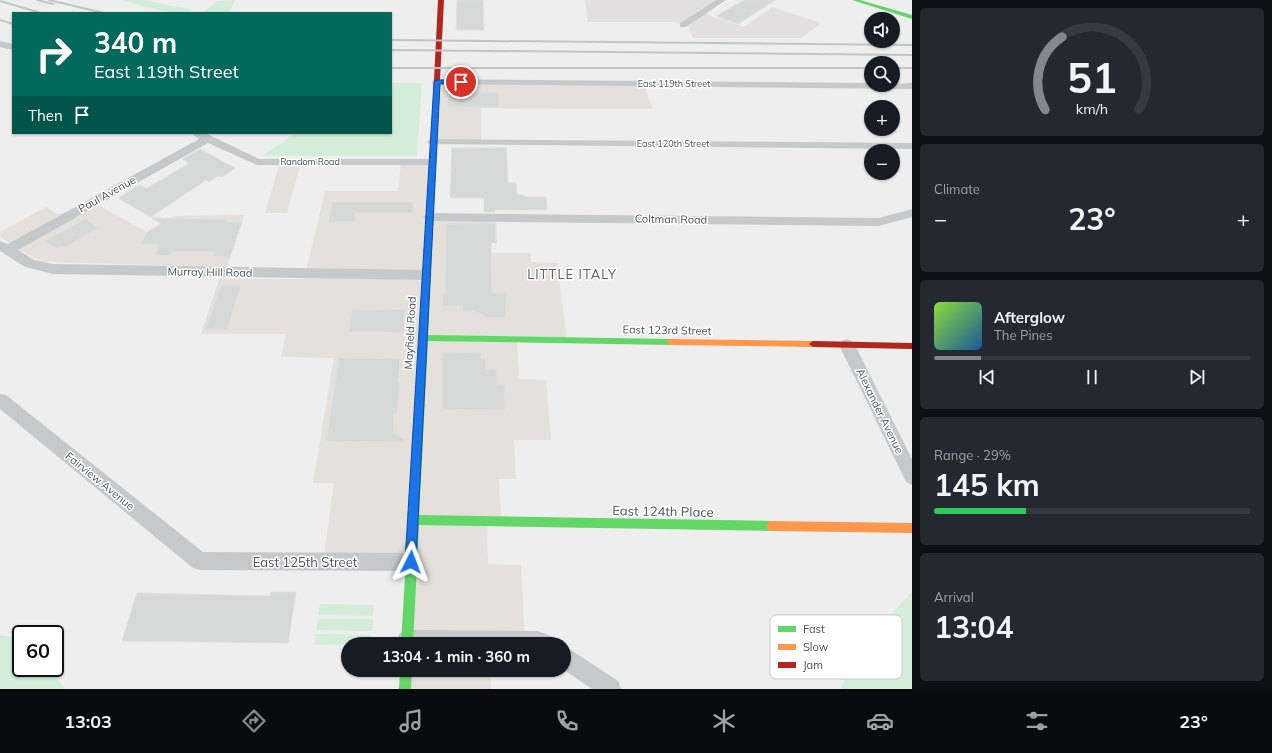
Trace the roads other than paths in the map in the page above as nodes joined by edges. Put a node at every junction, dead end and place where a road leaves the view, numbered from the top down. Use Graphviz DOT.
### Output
graph roads {
  1 [pos="441,0"];
  2 [pos="722,0"];
  3 [pos="855,0"];
  4 [pos="911,16"];
  5 [pos="683,25"];
  6 [pos="0,44"];
  7 [pos="12,47"];
  8 [pos="437,82"];
  9 [pos="912,86"];
  10 [pos="202,136"];
  11 [pos="433,142"];
  12 [pos="912,146"];
  13 [pos="432,162"];
  14 [pos="912,213"];
  15 [pos="429,217"];
  16 [pos="4,248"];
  17 [pos="425,275"];
  18 [pos="422,338"];
  19 [pos="848,345"];
  20 [pos="912,346"];
  21 [pos="0,400"];
  22 [pos="912,477"];
  23 [pos="413,520"];
  24 [pos="912,528"];
  25 [pos="200,562"];
  26 [pos="411,562"];
  27 [pos="407,637"];
  28 [pos="571,662"];
  29 [pos="406,677"];
  30 [pos="405,689"];
  31 [pos="610,689"];
  1 -- 8 [label="main road, Mayfield Road"];
  2 -- 5 [label="street"];
  3 -- 4 [label="main road"];
  6 -- 7 [label="street"];
  8 -- 9 [label="street, East 119th Street"];
  8 -- 11 [label="main road, Mayfield Road"];
  10 -- 13 [label="street, Random Road"];
  10 -- 16 [label="street, Paul Avenue"];
  11 -- 12 [label="street, East 120th Street"];
  11 -- 13 [label="main road, Mayfield Road"];
  13 -- 15 [label="main road, Mayfield Road"];
  14 -- 15 [label="street, Coltman Road"];
  15 -- 17 [label="main road, Mayfield Road"];
  16 -- 17 [label="street, Murray Hill Road"];
  17 -- 18 [label="main road, Mayfield Road"];
  18 -- 19 [label="main road, East 123rd Street"];
  18 -- 23 [label="main road, Mayfield Road"];
  19 -- 20 [label="main road, East 123rd Street"];
  19 -- 22 [label="street, Alexander Avenue"];
  21 -- 25 [label="street, Fairview Avenue"];
  23 -- 24 [label="main road, East 124th Place"];
  23 -- 26 [label="main road, Mayfield Road"];
  25 -- 26 [label="street, East 125th Street"];
  26 -- 27 [label="main road, Mayfield Road"];
  28 -- 31 [label="street"];
  29 -- 30 [label="main road"];
}
